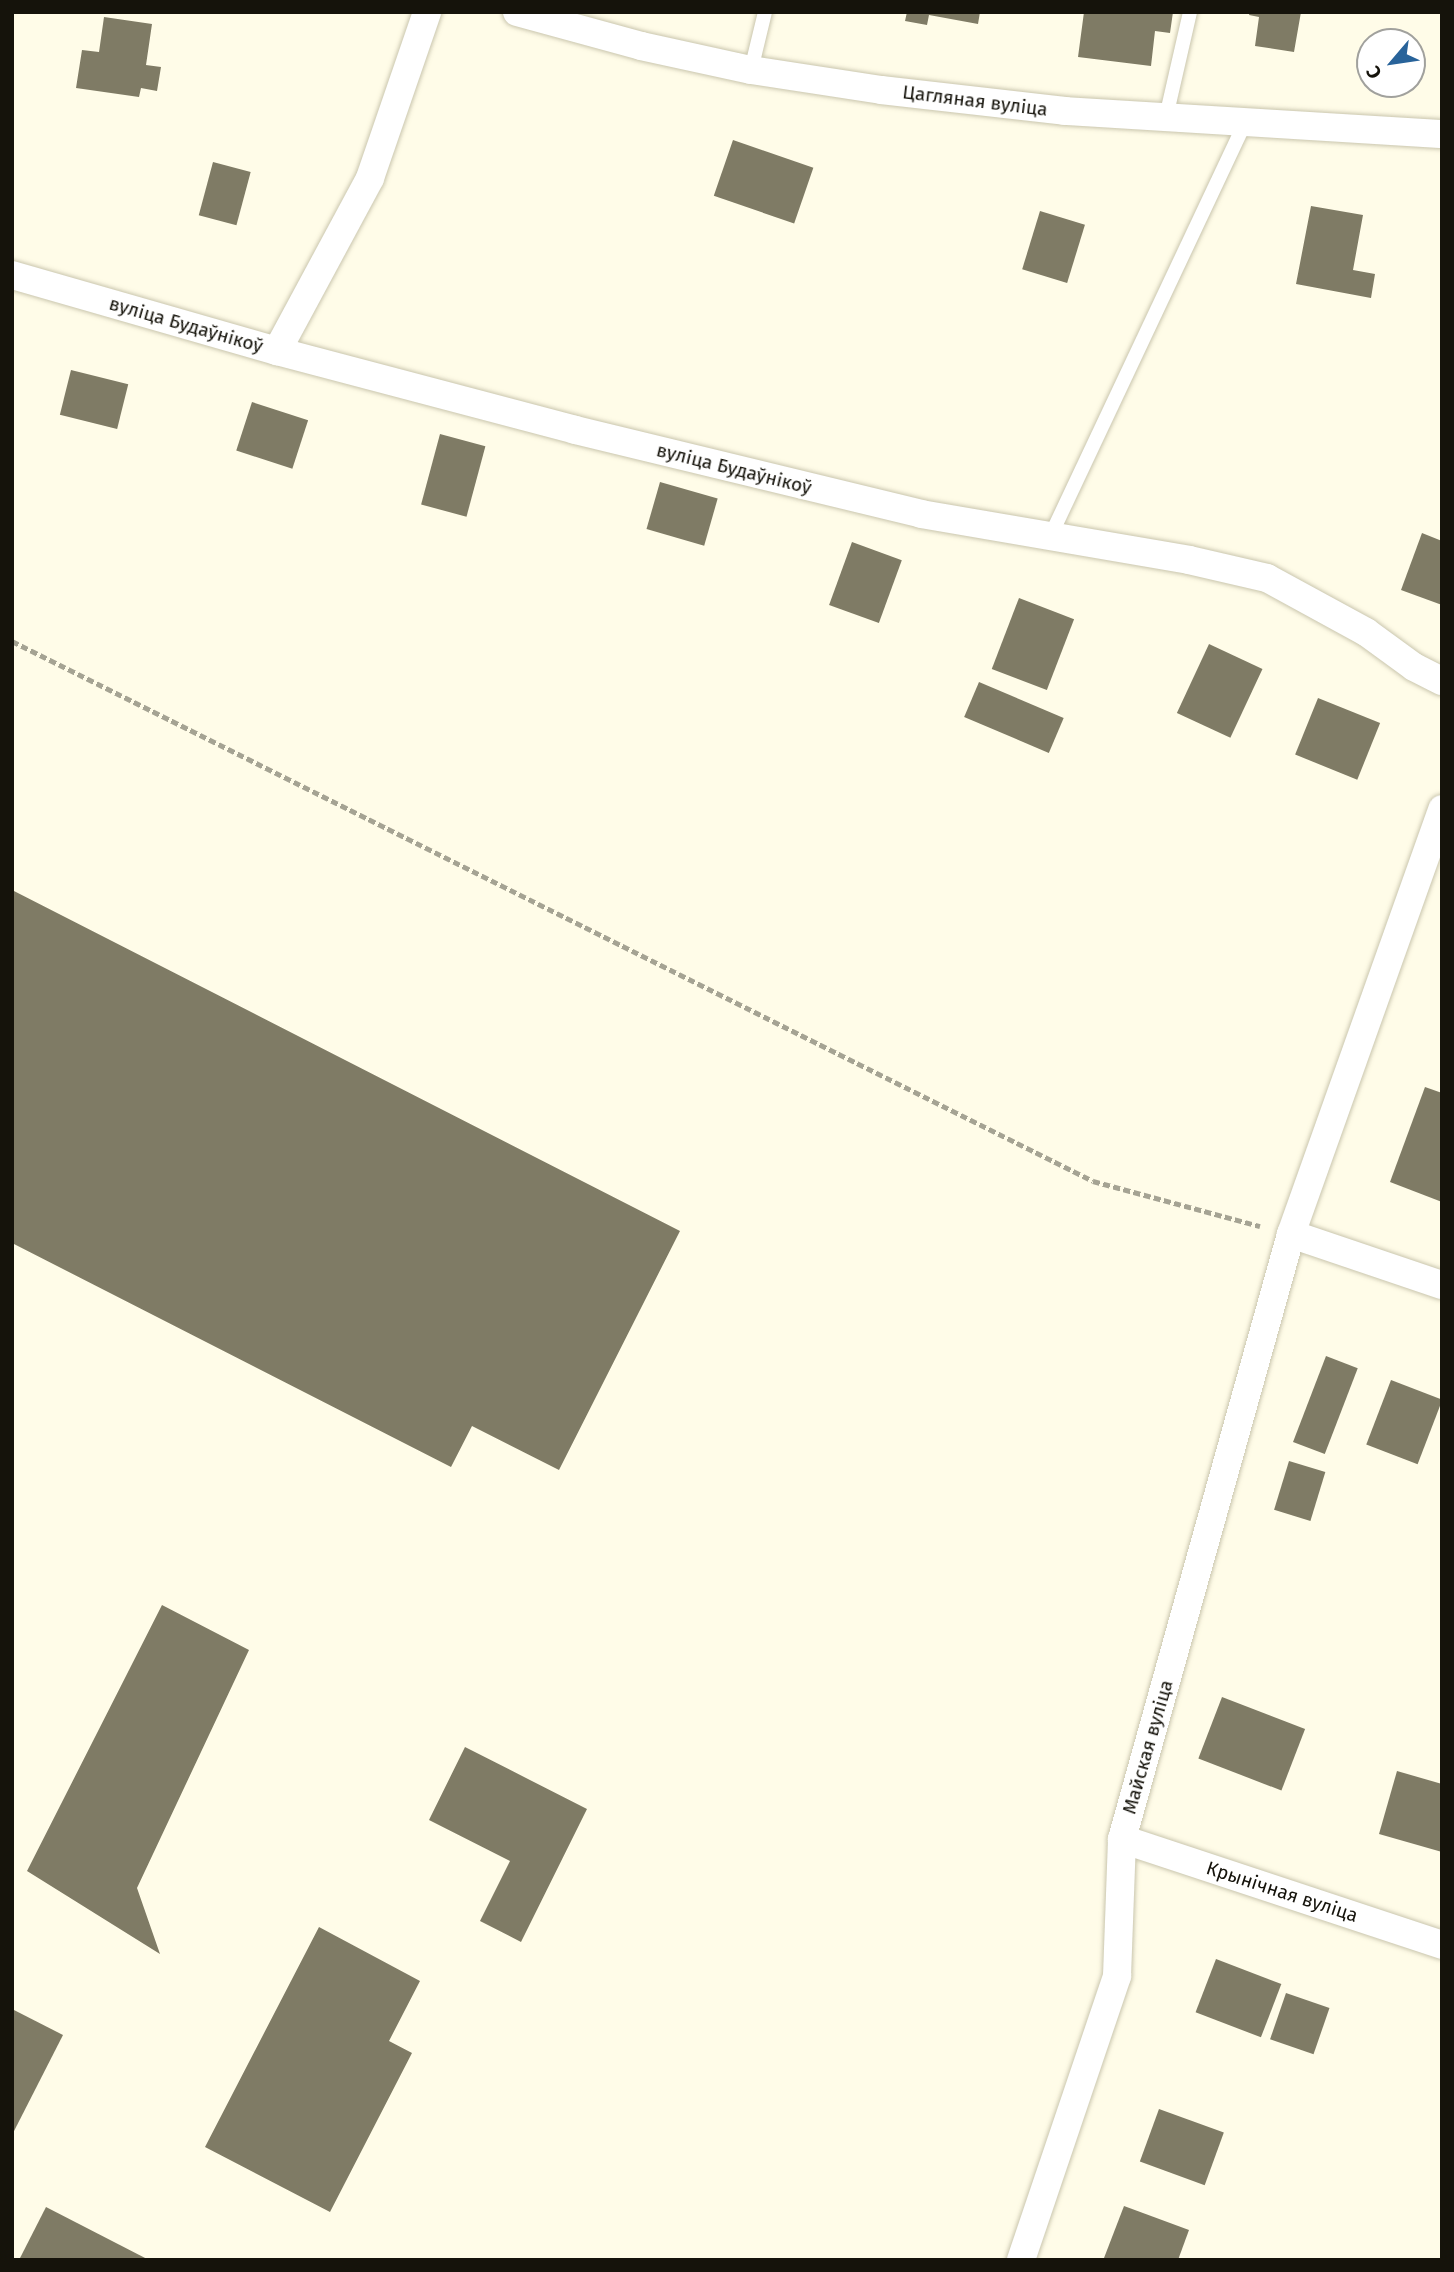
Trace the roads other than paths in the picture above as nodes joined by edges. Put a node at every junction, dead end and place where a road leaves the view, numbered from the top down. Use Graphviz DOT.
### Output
graph roads {
  1 [pos="427,12"];
  2 [pos="517,12"];
  3 [pos="765,12"];
  4 [pos="1190,12"];
  5 [pos="751,70"];
  6 [pos="1166,117"];
  7 [pos="1245,123"];
  8 [pos="1442,134"];
  9 [pos="12,275"];
  10 [pos="276,351"];
  11 [pos="1051,535"];
  12 [pos="1442,681"];
  13 [pos="1442,810"];
  14 [pos="1291,1234"];
  15 [pos="1442,1285"];
  16 [pos="1122,1839"];
  17 [pos="1442,1945"];
  18 [pos="1021,2260"];
  1 -- 10 [label="street"];
  2 -- 5 [label="street, Цагляная вуліца"];
  3 -- 5 [label="lane"];
  4 -- 6 [label="lane"];
  5 -- 6 [label="street, Цагляная вуліца"];
  6 -- 7 [label="street, Цагляная вуліца"];
  7 -- 8 [label="street, Цагляная вуліца"];
  7 -- 11 [label="lane"];
  9 -- 10 [label="street, вуліца Будаўнікоў"];
  10 -- 11 [label="street, вуліца Будаўнікоў"];
  11 -- 12 [label="street, вуліца Будаўнікоў"];
  13 -- 14 [label="street, Майская вуліца"];
  14 -- 15 [label="street"];
  14 -- 16 [label="street, Майская вуліца"];
  16 -- 17 [label="street, Крынічная вуліца"];
  16 -- 18 [label="street, Майская вуліца"];
}
